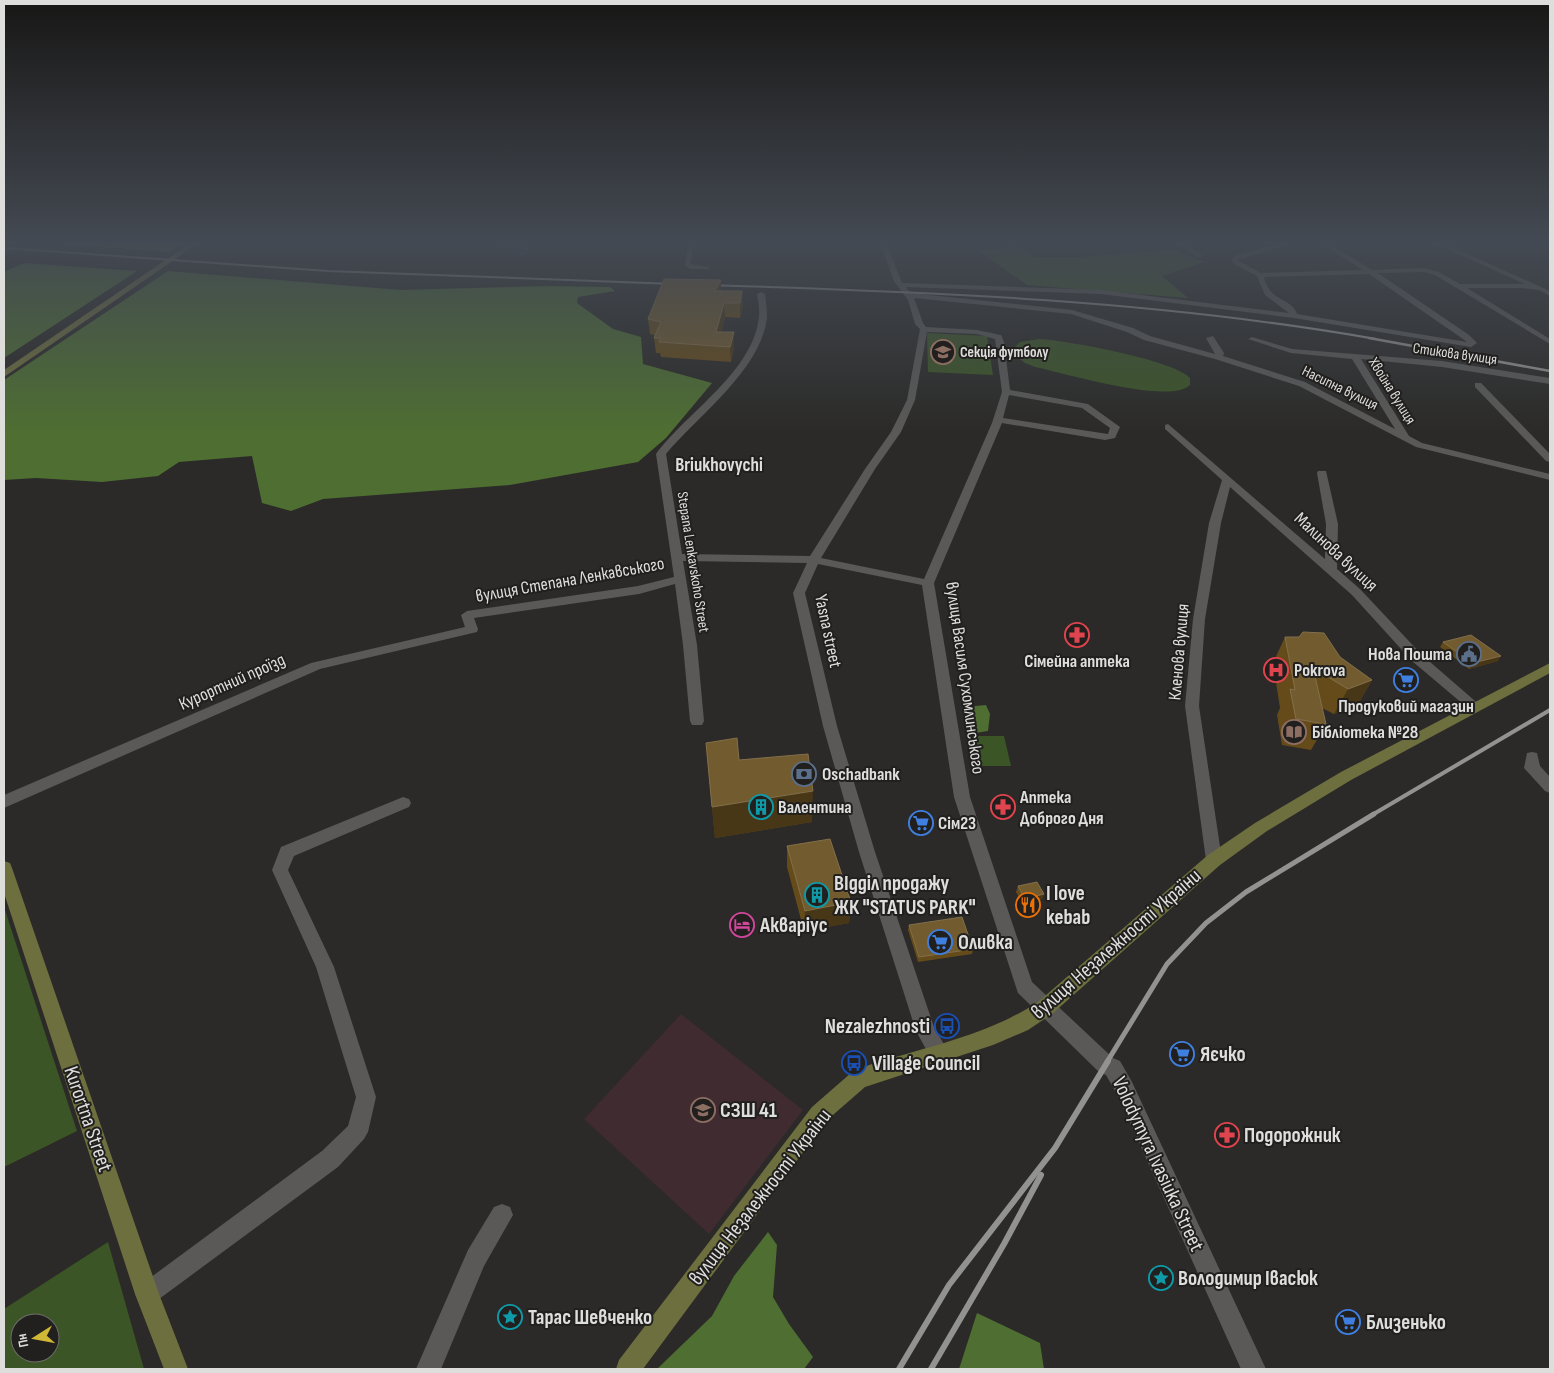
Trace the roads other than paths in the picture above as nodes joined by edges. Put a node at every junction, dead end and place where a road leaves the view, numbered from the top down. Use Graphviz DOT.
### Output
graph roads {
  1 [pos="110,304"];
  2 [pos="761,304"];
  3 [pos="911,304"];
  4 [pos="1016,304"];
  5 [pos="1198,304"];
  6 [pos="1282,304"];
  7 [pos="1417,304"];
  8 [pos="1488,304"];
  9 [pos="1294,316"];
  10 [pos="924,329"];
  11 [pos="1210,338"];
  12 [pos="1252,339"];
  13 [pos="1550,342"];
  14 [pos="1218,357"];
  15 [pos="1356,358"];
  16 [pos="4,374"];
  17 [pos="1550,381"];
  18 [pos="1478,384"];
  19 [pos="1006,392"];
  20 [pos="998,420"];
  21 [pos="1168,427"];
  22 [pos="1405,438"];
  23 [pos="1550,459"];
  24 [pos="1322,473"];
  25 [pos="1550,477"];
  26 [pos="1227,480"];
  27 [pos="676,557"];
  28 [pos="814,560"];
  29 [pos="1331,570"];
  30 [pos="679,579"];
  31 [pos="928,583"];
  32 [pos="466,616"];
  33 [pos="1550,667"];
  34 [pos="1475,707"];
  35 [pos="697,721"];
  36 [pos="1532,757"];
  37 [pos="1550,787"];
  38 [pos="4,802"];
  39 [pos="403,804"];
  40 [pos="1214,860"];
  41 [pos="4,868"];
  42 [pos="1045,1008"];
  43 [pos="939,1053"];
  44 [pos="502,1216"];
  45 [pos="147,1294"];
  46 [pos="176,1369"];
  47 [pos="428,1369"];
  48 [pos="628,1369"];
  49 [pos="1254,1369"];
  1 -- 16 [label="main road"];
  2 -- 27 [label="street, Stepana Lenkavskoho Street"];
  3 -- 10 [label="street"];
  4 -- 14 [label="street, Насипна вулиця"];
  5 -- 9 [label="street"];
  6 -- 9 [label="street"];
  7 -- 9 [label="street"];
  8 -- 13 [label="street"];
  10 -- 19 [label="street, вулиця Василя Сухомлинського"];
  10 -- 28 [label="street, Yasna street"];
  11 -- 14 [label="street"];
  12 -- 15 [label="street, Стикова вулиця"];
  14 -- 22 [label="street, Насипна вулиця"];
  15 -- 17 [label="street, Стикова вулиця"];
  15 -- 22 [label="street, Хвойна вулиця"];
  18 -- 23 [label="street"];
  19 -- 20 [label="street, вулиця Василя Сухомлинського"];
  19 -- 20 [label="street"];
  20 -- 31 [label="street, вулиця Василя Сухомлинського"];
  21 -- 26 [label="street, Малинова вулиця"];
  22 -- 25 [label="street, Насипна вулиця"];
  24 -- 29 [label="street"];
  26 -- 29 [label="street, Малинова вулиця"];
  26 -- 40 [label="street, Кленова вулиця"];
  27 -- 28 [label="street"];
  27 -- 30 [label="street, Stepana Lenkavskoho Street"];
  28 -- 31 [label="street"];
  28 -- 43 [label="street, Yasna street"];
  29 -- 34 [label="street, Малинова вулиця"];
  30 -- 32 [label="street, вулиця Степана Ленкавського"];
  30 -- 35 [label="street, Stepana Lenkavskoho Street"];
  31 -- 42 [label="street, вулиця Василя Сухомлинського"];
  32 -- 38 [label="street, Курортний проїзд"];
  33 -- 34 [label="main road, вулиця Незалежності України"];
  34 -- 40 [label="main road, вулиця Незалежності України"];
  36 -- 37 [label="street"];
  39 -- 45 [label="street"];
  40 -- 42 [label="main road, вулиця Незалежності України"];
  41 -- 45 [label="main road, Kurortna Street"];
  42 -- 43 [label="main road, вулиця Незалежності України"];
  42 -- 49 [label="street, Volodymyra Ivasiuka Street"];
  43 -- 48 [label="main road, вулиця Незалежності України"];
  44 -- 47 [label="street"];
  45 -- 46 [label="main road, Kurortna Street"];
}
